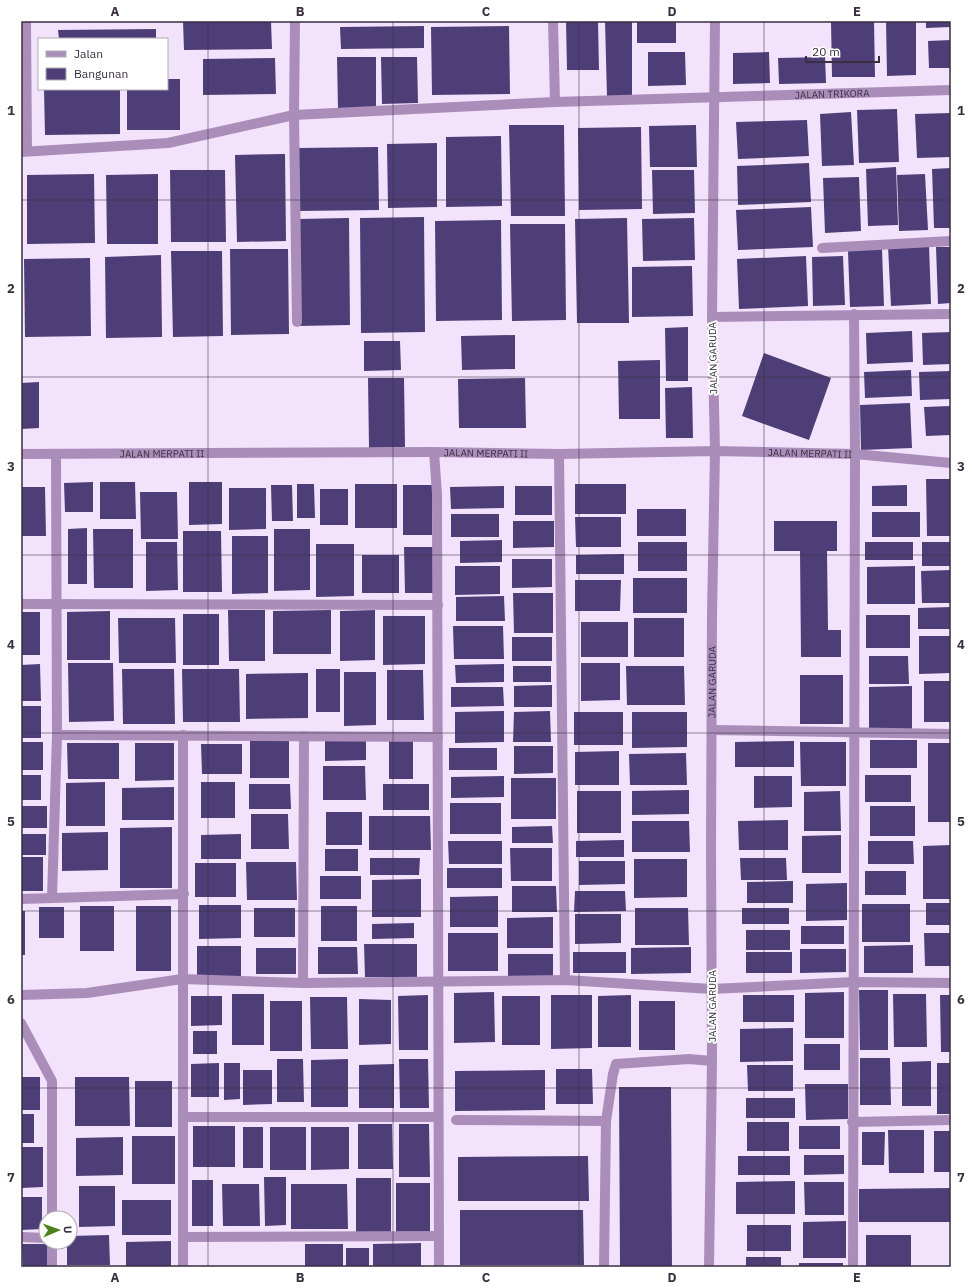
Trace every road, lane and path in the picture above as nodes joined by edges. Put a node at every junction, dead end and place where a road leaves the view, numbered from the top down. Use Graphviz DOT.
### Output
graph roads {
  1 [pos="26,21"];
  2 [pos="295,21"];
  3 [pos="554,21"];
  4 [pos="715,21"];
  5 [pos="951,90"];
  6 [pos="714,97"];
  7 [pos="555,102"];
  8 [pos="294,115"];
  9 [pos="24,151"];
  10 [pos="951,241"];
  11 [pos="822,248"];
  12 [pos="854,314"];
  13 [pos="951,314"];
  14 [pos="712,317"];
  15 [pos="297,322"];
  16 [pos="715,451"];
  17 [pos="434,452"];
  18 [pos="21,454"];
  19 [pos="56,454"];
  20 [pos="559,454"];
  21 [pos="855,454"];
  22 [pos="951,463"];
  23 [pos="21,604"];
  24 [pos="57,605"];
  25 [pos="438,605"];
  26 [pos="712,730"];
  27 [pos="854,733"];
  28 [pos="951,734"];
  29 [pos="57,735"];
  30 [pos="183,735"];
  31 [pos="304,736"];
  32 [pos="438,737"];
  33 [pos="184,894"];
  34 [pos="52,898"];
  35 [pos="21,899"];
  36 [pos="182,979"];
  37 [pos="565,980"];
  38 [pos="439,982"];
  39 [pos="854,982"];
  40 [pos="304,983"];
  41 [pos="951,983"];
  42 [pos="712,989"];
  43 [pos="21,995"];
  44 [pos="21,1023"];
  45 [pos="712,1061"];
  46 [pos="183,1117"];
  47 [pos="438,1117"];
  48 [pos="456,1120"];
  49 [pos="951,1120"];
  50 [pos="606,1121"];
  51 [pos="852,1122"];
  52 [pos="52,1210"];
  53 [pos="438,1236"];
  54 [pos="21,1237"];
  55 [pos="183,1237"];
  56 [pos="38,1238"];
  57 [pos="52,1250"];
  58 [pos="52,1267"];
  59 [pos="183,1267"];
  60 [pos="439,1267"];
  61 [pos="604,1267"];
  62 [pos="709,1267"];
  63 [pos="853,1267"];
  1 -- 9 [label="street"];
  2 -- 8 [label="street"];
  3 -- 7 [label="street"];
  4 -- 6 [label="street, JALAN GARUDA"];
  5 -- 6 [label="street, JALAN TRIKORA"];
  6 -- 7 [label="street, JALAN TRIKORA"];
  6 -- 14 [label="street, JALAN GARUDA"];
  7 -- 8 [label="street, JALAN TRIKORA"];
  8 -- 9 [label="street, JALAN TRIKORA"];
  8 -- 15 [label="street"];
  10 -- 11 [label="street"];
  12 -- 13 [label="street"];
  12 -- 14 [label="street"];
  12 -- 21 [label="street"];
  14 -- 16 [label="street, JALAN GARUDA"];
  16 -- 20 [label="street, JALAN MERPATI II"];
  16 -- 21 [label="street, JALAN MERPATI II"];
  16 -- 26 [label="street, JALAN GARUDA"];
  17 -- 19 [label="street, JALAN MERPATI II"];
  17 -- 20 [label="street, JALAN MERPATI II"];
  17 -- 25 [label="street"];
  18 -- 19 [label="street, JALAN MERPATI II"];
  19 -- 24 [label="street"];
  20 -- 37 [label="street"];
  21 -- 22 [label="street, JALAN MERPATI II"];
  21 -- 27 [label="street"];
  23 -- 24 [label="street"];
  24 -- 25 [label="street"];
  24 -- 29 [label="street"];
  25 -- 32 [label="street"];
  26 -- 27 [label="street"];
  26 -- 42 [label="street, JALAN GARUDA"];
  27 -- 28 [label="street"];
  27 -- 39 [label="street"];
  29 -- 30 [label="street"];
  29 -- 34 [label="street"];
  30 -- 31 [label="street"];
  30 -- 33 [label="street"];
  31 -- 32 [label="street"];
  31 -- 40 [label="street"];
  32 -- 38 [label="street"];
  33 -- 34 [label="street"];
  33 -- 36 [label="street"];
  34 -- 35 [label="street"];
  36 -- 40 [label="street"];
  36 -- 43 [label="street"];
  36 -- 46 [label="street"];
  37 -- 38 [label="street"];
  37 -- 42 [label="street"];
  38 -- 40 [label="street"];
  38 -- 47 [label="street"];
  39 -- 41 [label="street"];
  39 -- 42 [label="street"];
  39 -- 51 [label="street"];
  42 -- 45 [label="street, JALAN GARUDA"];
  44 -- 52 [label="street"];
  45 -- 50 [label="street"];
  45 -- 62 [label="street, JALAN GARUDA"];
  46 -- 47 [label="street"];
  46 -- 55 [label="street"];
  47 -- 53 [label="street"];
  48 -- 50 [label="street"];
  49 -- 51 [label="street"];
  50 -- 61 [label="street"];
  51 -- 63 [label="street"];
  53 -- 55 [label="street"];
  53 -- 60 [label="street"];
  54 -- 56 [label="street"];
  55 -- 59 [label="street"];
  57 -- 58 [label="street"];
}
